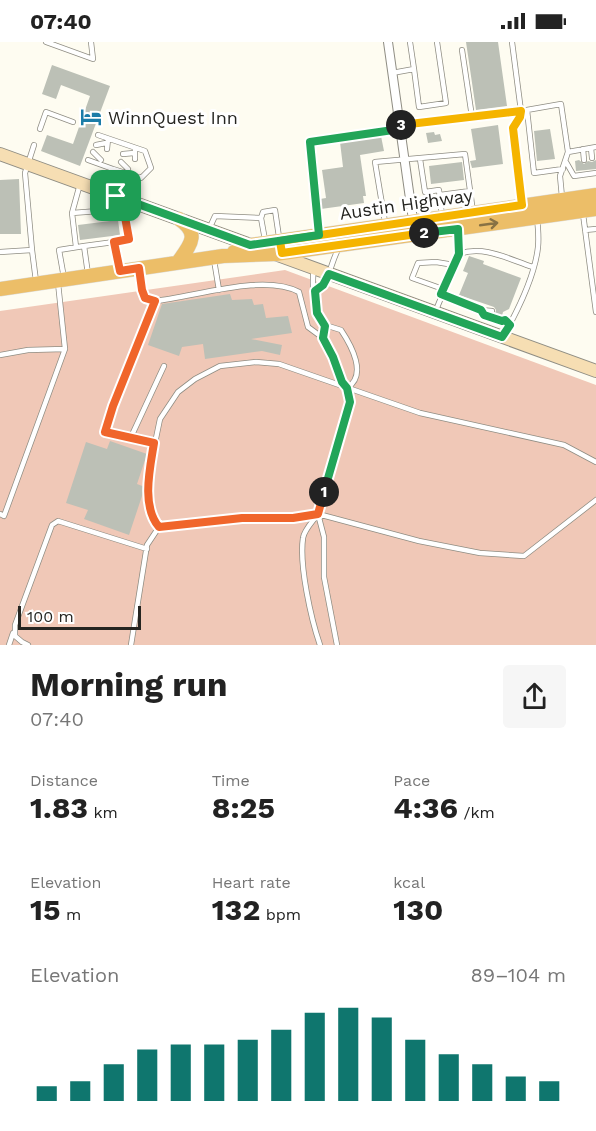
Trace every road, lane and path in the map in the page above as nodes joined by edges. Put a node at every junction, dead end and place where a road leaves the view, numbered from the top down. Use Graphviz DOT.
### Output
graph roads {
  1 [pos="46,42"];
  2 [pos="91,42"];
  3 [pos="388,42"];
  4 [pos="410,42"];
  5 [pos="437,42"];
  6 [pos="512,42"];
  7 [pos="462,50"];
  8 [pos="414,69"];
  9 [pos="392,73"];
  10 [pos="524,111"];
  11 [pos="472,117"];
  12 [pos="73,122"];
  13 [pos="400,127"];
  14 [pos="40,129"];
  15 [pos="108,132"];
  16 [pos="98,135"];
  17 [pos="118,135"];
  18 [pos="128,139"];
  19 [pos="116,141"];
  20 [pos="105,144"];
  21 [pos="34,145"];
  22 [pos="126,145"];
  23 [pos="593,148"];
  24 [pos="583,149"];
  25 [pos="568,152"];
  26 [pos="0,154"];
  27 [pos="592,158"];
  28 [pos="404,159"];
  29 [pos="420,159"];
  30 [pos="88,160"];
  31 [pos="584,160"];
  32 [pos="566,162"];
  33 [pos="28,164"];
  34 [pos="113,169"];
  35 [pos="563,169"];
  36 [pos="595,172"];
  37 [pos="80,183"];
  38 [pos="470,191"];
  39 [pos="111,194"];
  40 [pos="440,195"];
  41 [pos="596,195"];
  42 [pos="562,199"];
  43 [pos="522,205"];
  44 [pos="112,210"];
  45 [pos="589,210"];
  46 [pos="473,212"];
  47 [pos="72,213"];
  48 [pos="442,216"];
  49 [pos="261,218"];
  50 [pos="537,218"];
  51 [pos="179,219"];
  52 [pos="413,220"];
  53 [pos="386,224"];
  54 [pos="458,229"];
  55 [pos="596,229"];
  56 [pos="208,230"];
  57 [pos="585,230"];
  58 [pos="319,235"];
  59 [pos="114,242"];
  60 [pos="266,243"];
  61 [pos="250,245"];
  62 [pos="341,245"];
  63 [pos="84,246"];
  64 [pos="76,247"];
  65 [pos="279,249"];
  66 [pos="32,250"];
  67 [pos="0,252"];
  68 [pos="459,254"];
  69 [pos="218,257"];
  70 [pos="178,262"];
  71 [pos="454,265"];
  72 [pos="533,267"];
  73 [pos="139,268"];
  74 [pos="314,268"];
  75 [pos="120,271"];
  76 [pos="329,274"];
  77 [pos="88,275"];
  78 [pos="61,280"];
  79 [pos="37,283"];
  80 [pos="0,289"];
  81 [pos="219,290"];
  82 [pos="315,291"];
  83 [pos="442,292"];
  84 [pos="155,301"];
  85 [pos="481,310"];
  86 [pos="492,311"];
  87 [pos="435,312"];
  88 [pos="596,312"];
  89 [pos="510,325"];
  90 [pos="325,326"];
  91 [pos="502,337"];
  92 [pos="323,338"];
  93 [pos="65,349"];
  94 [pos="0,355"];
  95 [pos="164,366"];
  96 [pos="596,371"];
  97 [pos="347,388"];
  98 [pos="131,437"];
  99 [pos="154,443"];
  100 [pos="596,462"];
  101 [pos="596,500"];
  102 [pos="0,514"];
  103 [pos="318,514"];
  104 [pos="159,527"];
  105 [pos="147,549"];
  106 [pos="15,629"];
  107 [pos="9,645"];
  108 [pos="28,645"];
  109 [pos="131,645"];
  110 [pos="320,645"];
  111 [pos="337,645"];
  1 -- 2 [label="lane"];
  3 -- 9 [label="street"];
  4 -- 8 [label="lane"];
  5 -- 8 [label="lane"];
  6 -- 10 [label="lane"];
  7 -- 11 [label="lane"];
  8 -- 9 [label="lane"];
  9 -- 13 [label="street"];
  10 -- 11 [label="lane"];
  10 -- 25 [label="lane"];
  10 -- 35 [label="lane"];
  10 -- 43 [label="lane"];
  11 -- 13 [label="lane"];
  12 -- 14 [label="lane"];
  13 -- 28 [label="street"];
  13 -- 58 [label="lane"];
  15 -- 20 [label="lane"];
  16 -- 20 [label="lane"];
  17 -- 19 [label="lane"];
  18 -- 22 [label="lane"];
  19 -- 20 [label="lane"];
  19 -- 22 [label="lane"];
  21 -- 33 [label="lane"];
  22 -- 34 [label="lane"];
  23 -- 24 [label="lane"];
  23 -- 27 [label="lane"];
  24 -- 25 [label="lane"];
  24 -- 31 [label="lane"];
  25 -- 32 [label="lane"];
  26 -- 33 [label="main road"];
  28 -- 29 [label="lane"];
  28 -- 52 [label="street"];
  28 -- 53 [label="lane"];
  29 -- 38 [label="lane"];
  29 -- 40 [label="lane"];
  30 -- 34 [label="lane"];
  32 -- 35 [label="lane"];
  32 -- 36 [label="lane"];
  33 -- 37 [label="main road"];
  33 -- 66 [label="lane"];
  34 -- 39 [label="lane"];
  35 -- 42 [label="lane"];
  37 -- 39 [label="main road"];
  37 -- 47 [label="lane"];
  38 -- 40 [label="lane"];
  38 -- 46 [label="lane"];
  39 -- 44 [label="lane"];
  39 -- 51 [label="main road"];
  40 -- 48 [label="lane"];
  41 -- 42 [label="main road, Austin Highway"];
  42 -- 43 [label="main road, Austin Highway"];
  43 -- 46 [label="main road, Austin Highway"];
  44 -- 47 [label="lane"];
  44 -- 59 [label="lane"];
  45 -- 50 [label="main road, Austin Highway"];
  45 -- 57 [label="lane"];
  46 -- 48 [label="main road, Austin Highway"];
  47 -- 64 [label="lane"];
  48 -- 52 [label="main road, Austin Highway"];
  49 -- 56 [label="lane"];
  49 -- 60 [label="lane"];
  49 -- 65 [label="lane"];
  54 -- 50 [label="main road, Austin Highway, one-way"];
  50 -- 72 [label="lane"];
  51 -- 56 [label="main road"];
  51 -- 70 [label="main road"];
  52 -- 53 [label="main road, Austin Highway"];
  53 -- 58 [label="main road, Austin Highway"];
  54 -- 62 [label="main road, Austin Highway"];
  54 -- 68 [label="lane"];
  55 -- 57 [label="lane"];
  56 -- 61 [label="main road"];
  57 -- 88 [label="lane"];
  58 -- 65 [label="main road, Austin Highway"];
  59 -- 63 [label="lane"];
  59 -- 75 [label="lane"];
  60 -- 61 [label="main road, Austin Highway"];
  60 -- 65 [label="main road, Austin Highway"];
  61 -- 65 [label="main road"];
  61 -- 69 [label="main road, Austin Highway"];
  62 -- 65 [label="main road, Austin Highway"];
  62 -- 76 [label="lane"];
  63 -- 64 [label="lane"];
  63 -- 77 [label="lane"];
  64 -- 78 [label="lane"];
  65 -- 69 [label="main road, Austin Highway"];
  65 -- 74 [label="main road"];
  66 -- 67 [label="lane"];
  66 -- 79 [label="lane"];
  68 -- 71 [label="lane"];
  68 -- 72 [label="lane"];
  69 -- 70 [label="main road, Austin Highway"];
  69 -- 81 [label="lane"];
  70 -- 73 [label="main road, Austin Highway"];
  71 -- 83 [label="lane"];
  71 -- 83 [label="lane"];
  72 -- 89 [label="lane"];
  73 -- 75 [label="main road, Austin Highway"];
  73 -- 84 [label="lane"];
  74 -- 76 [label="main road"];
  74 -- 82 [label="lane"];
  75 -- 77 [label="main road, Austin Highway"];
  76 -- 82 [label="lane"];
  76 -- 87 [label="main road"];
  77 -- 78 [label="main road, Austin Highway"];
  78 -- 79 [label="main road, Austin Highway"];
  78 -- 93 [label="lane"];
  79 -- 80 [label="main road, Austin Highway"];
  81 -- 84 [label="lane"];
  81 -- 92 [label="lane"];
  82 -- 90 [label="lane"];
  83 -- 85 [label="lane"];
  83 -- 87 [label="lane"];
  84 -- 98 [label="lane"];
  85 -- 86 [label="lane"];
  85 -- 89 [label="lane"];
  87 -- 91 [label="main road"];
  89 -- 91 [label="lane"];
  90 -- 92 [label="lane"];
  90 -- 97 [label="lane"];
  91 -- 96 [label="main road"];
  92 -- 97 [label="lane"];
  93 -- 94 [label="lane"];
  93 -- 102 [label="lane"];
  95 -- 98 [label="lane"];
  97 -- 99 [label="lane"];
  97 -- 100 [label="lane"];
  97 -- 103 [label="lane"];
  98 -- 99 [label="lane"];
  99 -- 104 [label="lane"];
  101 -- 103 [label="lane"];
  103 -- 104 [label="lane"];
  103 -- 110 [label="lane"];
  103 -- 111 [label="lane"];
  104 -- 105 [label="lane"];
  105 -- 106 [label="lane"];
  105 -- 109 [label="lane"];
  106 -- 107 [label="lane"];
  106 -- 108 [label="lane"];
}
